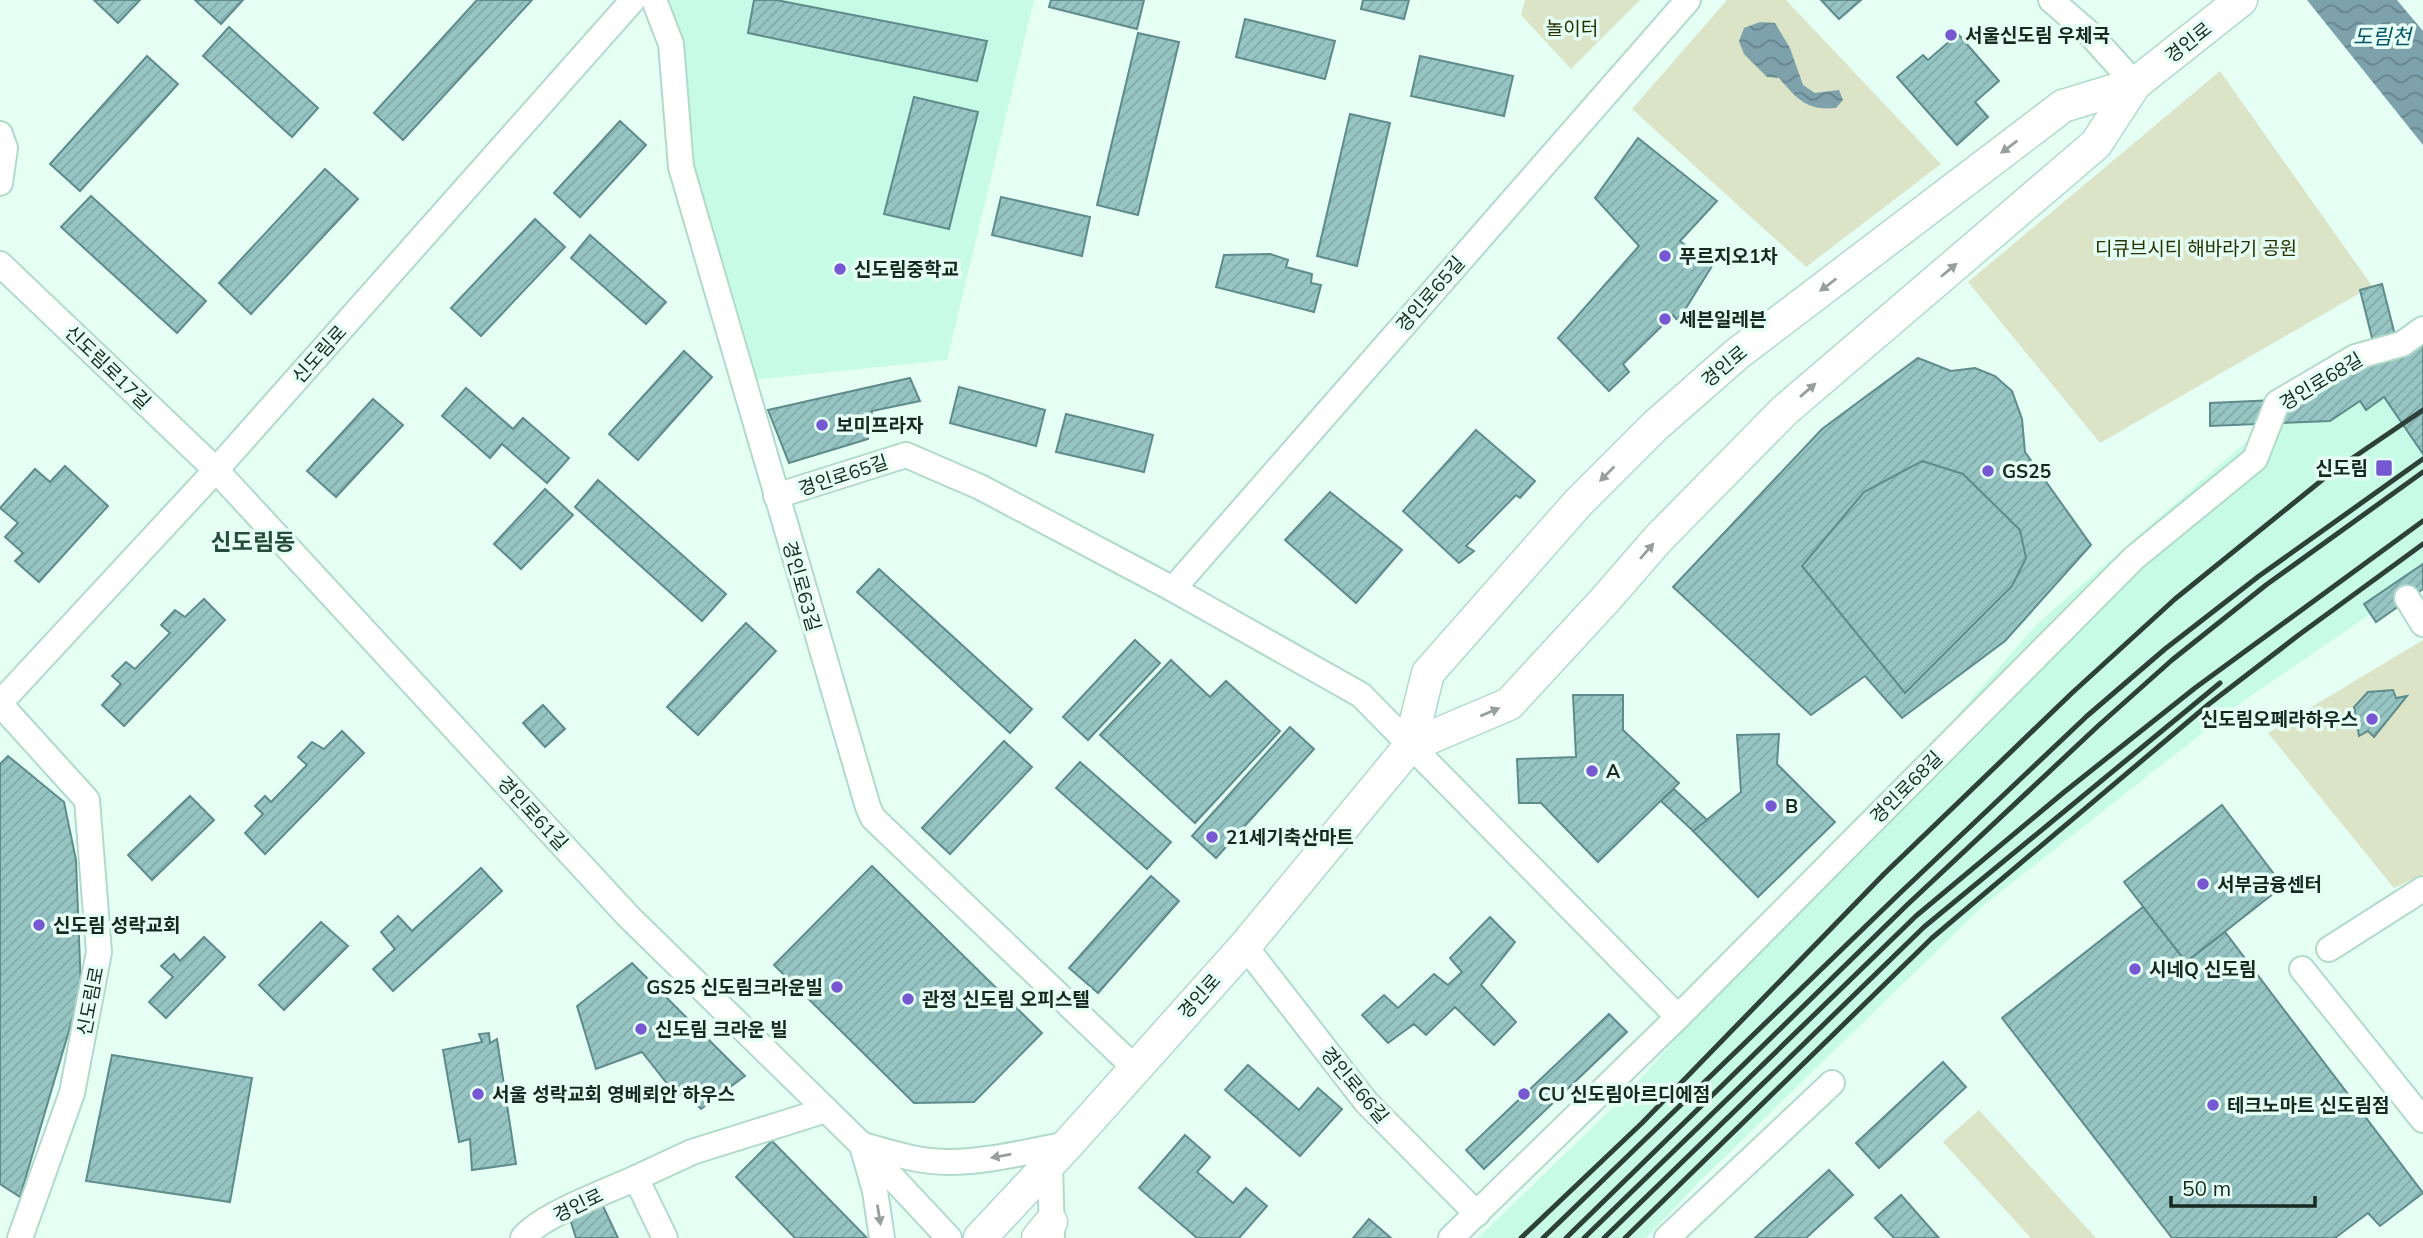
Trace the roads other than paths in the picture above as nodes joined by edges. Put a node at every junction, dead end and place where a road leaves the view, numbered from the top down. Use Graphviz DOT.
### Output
graph roads {
  1 [pos="633,0"];
  2 [pos="654,0"];
  3 [pos="1688,0"];
  4 [pos="2050,0"];
  5 [pos="2241,0"];
  6 [pos="2135,84"];
  7 [pos="0,134"];
  8 [pos="0,183"];
  9 [pos="0,264"];
  10 [pos="2423,328"];
  11 [pos="216,470"];
  12 [pos="776,496"];
  13 [pos="1172,589"];
  14 [pos="2407,598"];
  15 [pos="2423,624"];
  16 [pos="0,704"];
  17 [pos="1410,746"];
  18 [pos="2423,889"];
  19 [pos="1245,946"];
  20 [pos="2329,949"];
  21 [pos="2302,969"];
  22 [pos="1678,1017"];
  23 [pos="1136,1069"];
  24 [pos="1832,1083"];
  25 [pos="826,1110"];
  26 [pos="2423,1120"];
  27 [pos="862,1145"];
  28 [pos="1059,1153"];
  29 [pos="636,1178"];
  30 [pos="1477,1214"];
  31 [pos="1047,1233"];
  32 [pos="20,1238"];
  33 [pos="523,1238"];
  34 [pos="664,1238"];
  35 [pos="882,1238"];
  36 [pos="949,1238"];
  37 [pos="980,1238"];
  38 [pos="1451,1238"];
  39 [pos="1667,1238"];
  1 -- 11 [label="street, 신도림로"];
  2 -- 12 [label="street, 경인로63길"];
  3 -- 13 [label="street, 경인로65길"];
  4 -- 6 [label="street"];
  5 -- 6 [label="main road, 경인로"];
  17 -- 6 [label="main road, 경인로, one-way"];
  6 -- 17 [label="main road, 경인로, one-way"];
  7 -- 8 [label="street"];
  9 -- 11 [label="street, 신도림로17길"];
  10 -- 22 [label="street, 경인로68길"];
  11 -- 16 [label="street, 신도림로"];
  11 -- 25 [label="street, 경인로61길"];
  12 -- 13 [label="street, 경인로65길"];
  12 -- 23 [label="street, 경인로63길"];
  13 -- 17 [label="street, 경인로65길"];
  14 -- 15 [label="street"];
  16 -- 32 [label="street, 신도림로"];
  17 -- 19 [label="main road, 경인로"];
  17 -- 22 [label="street"];
  18 -- 20 [label="street"];
  19 -- 23 [label="main road, 경인로"];
  19 -- 30 [label="street, 경인로66길"];
  21 -- 26 [label="street"];
  22 -- 30 [label="street"];
  23 -- 28 [label="main road, 경인로"];
  24 -- 39 [label="street"];
  25 -- 27 [label="street, 경인로61길"];
  25 -- 29 [label="street, 경인로"];
  28 -- 27 [label="street, one-way"];
  27 -- 35 [label="street, one-way"];
  27 -- 36 [label="street, 경인로61길"];
  28 -- 31 [label="street"];
  28 -- 37 [label="main road, 경인로"];
  29 -- 33 [label="street, 경인로"];
  29 -- 34 [label="street"];
  30 -- 38 [label="street"];
}
